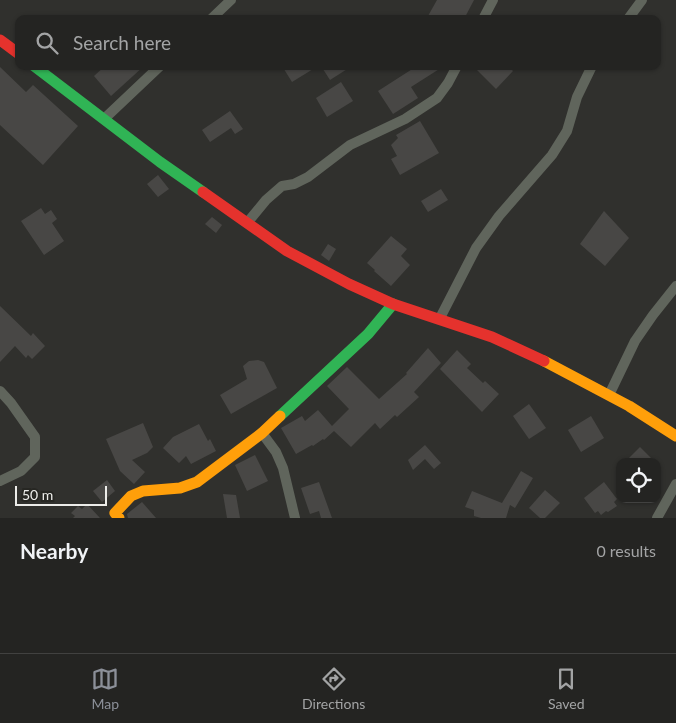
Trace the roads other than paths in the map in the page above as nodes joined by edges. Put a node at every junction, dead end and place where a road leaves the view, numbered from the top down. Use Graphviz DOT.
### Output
graph roads {
  1 [pos="231,0"];
  2 [pos="493,0"];
  3 [pos="642,0"];
  4 [pos="215,15"];
  5 [pos="485,15"];
  6 [pos="631,15"];
  7 [pos="0,40"];
  8 [pos="15,51"];
  9 [pos="39,70"];
  10 [pos="156,70"];
  11 [pos="455,70"];
  12 [pos="590,70"];
  13 [pos="104,119"];
  14 [pos="247,223"];
  15 [pos="676,286"];
  16 [pos="393,304"];
  17 [pos="440,318"];
  18 [pos="0,391"];
  19 [pos="609,395"];
  20 [pos="262,433"];
  21 [pos="676,436"];
  22 [pos="0,481"];
  23 [pos="676,484"];
  24 [pos="119,518"];
  25 [pos="295,518"];
  26 [pos="657,518"];
  1 -- 4 [label="street"];
  2 -- 5 [label="street"];
  3 -- 6 [label="street"];
  7 -- 8 [label="street"];
  9 -- 13 [label="street"];
  10 -- 13 [label="street"];
  11 -- 14 [label="street"];
  12 -- 17 [label="street"];
  13 -- 14 [label="street"];
  14 -- 16 [label="street"];
  15 -- 19 [label="street"];
  16 -- 17 [label="street"];
  16 -- 20 [label="street"];
  17 -- 19 [label="street"];
  18 -- 22 [label="street"];
  19 -- 21 [label="street"];
  20 -- 24 [label="street"];
  20 -- 25 [label="street"];
  23 -- 26 [label="street"];
}
